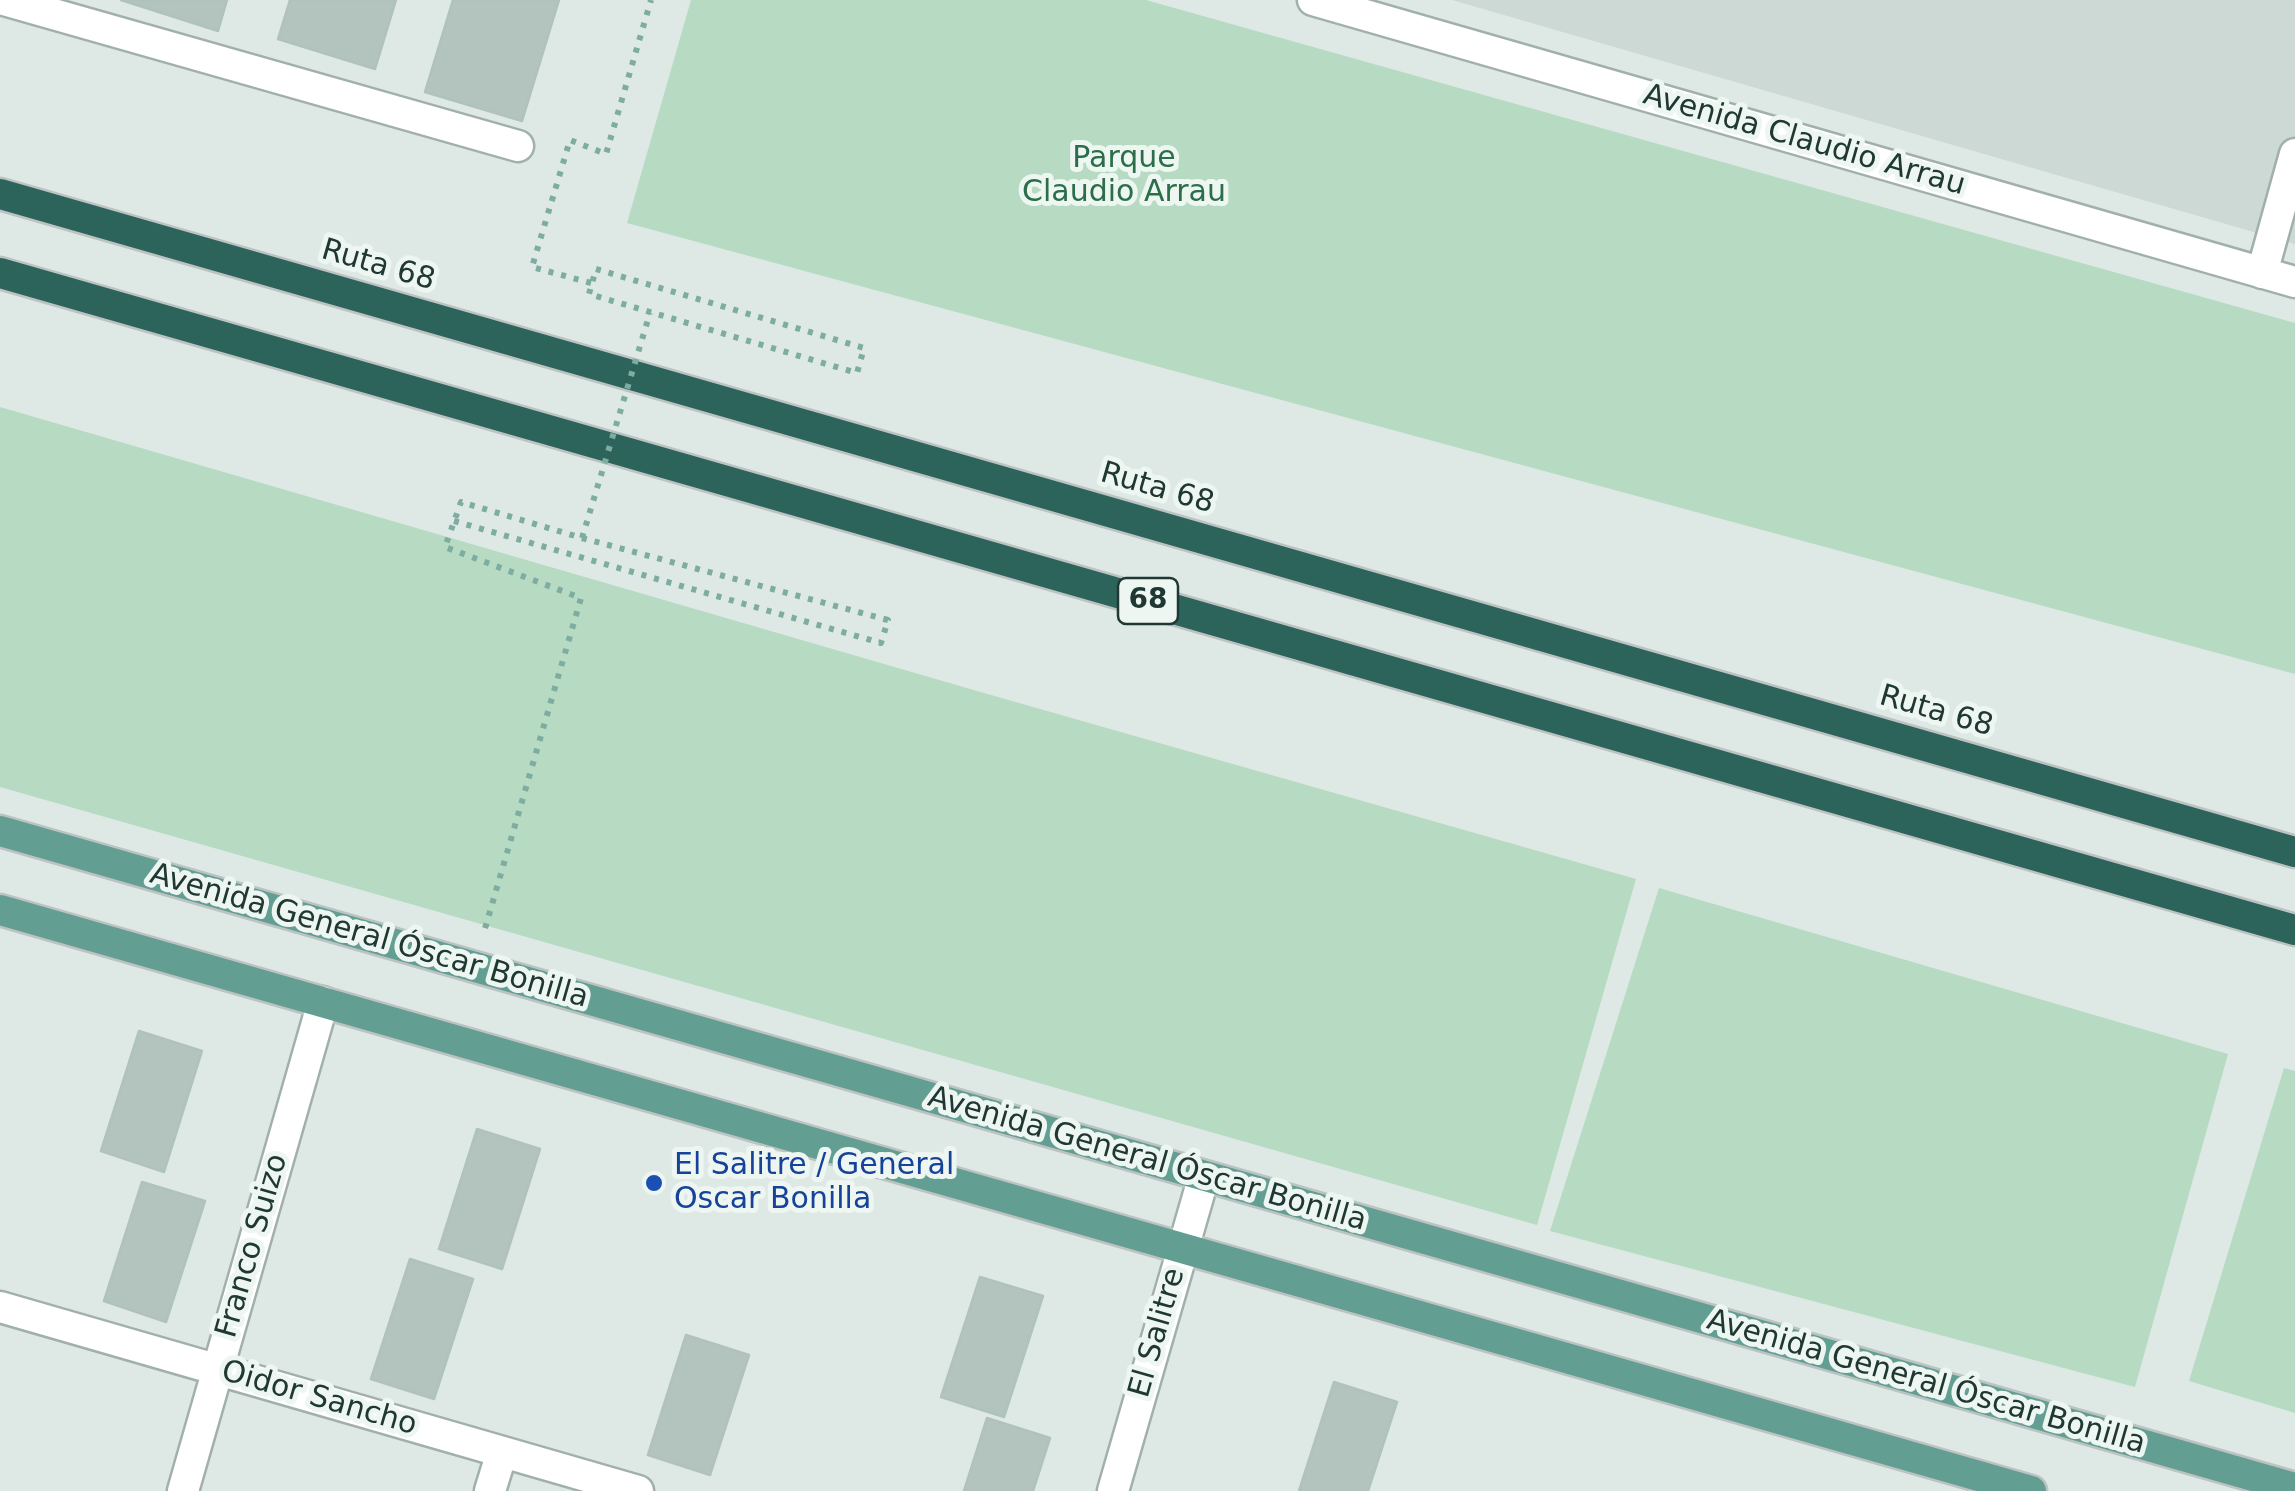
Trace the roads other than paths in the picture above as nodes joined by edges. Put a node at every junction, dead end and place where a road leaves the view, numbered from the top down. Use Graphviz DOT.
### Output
graph roads {
  1 [pos="4,0"];
  2 [pos="1313,0"];
  3 [pos="97,13"];
  4 [pos="518,146"];
  5 [pos="2295,154"];
  6 [pos="0,194"];
  7 [pos="0,273"];
  8 [pos="2262,273"];
  9 [pos="2295,282"];
  10 [pos="0,831"];
  11 [pos="2295,852"];
  12 [pos="0,910"];
  13 [pos="2295,930"];
  14 [pos="324,1002"];
  15 [pos="1204,1176"];
  16 [pos="1183,1248"];
  17 [pos="0,1307"];
  18 [pos="218,1370"];
  19 [pos="502,1452"];
  20 [pos="2295,1488"];
  21 [pos="182,1491"];
  22 [pos="490,1491"];
  23 [pos="638,1491"];
  24 [pos="1114,1491"];
  25 [pos="2031,1491"];
  1 -- 3 [label="street"];
  2 -- 8 [label="street, Avenida Claudio Arrau"];
  3 -- 4 [label="street"];
  5 -- 8 [label="street"];
  6 -- 11 [label="highway, Ruta 68 / 68"];
  7 -- 13 [label="highway, 68"];
  8 -- 9 [label="street, Avenida Claudio Arrau"];
  10 -- 15 [label="main road, Avenida General Óscar Bonilla"];
  12 -- 14 [label="main road"];
  14 -- 16 [label="main road"];
  14 -- 18 [label="street, Franco Suizo"];
  15 -- 16 [label="street, El Salitre"];
  15 -- 20 [label="main road, Avenida General Óscar Bonilla"];
  16 -- 24 [label="street, El Salitre"];
  16 -- 25 [label="main road"];
  17 -- 18 [label="street, Oidor Sancho"];
  18 -- 19 [label="street, Oidor Sancho"];
  18 -- 21 [label="street, Franco Suizo"];
  19 -- 22 [label="street"];
  19 -- 23 [label="street, Oidor Sancho"];
}
